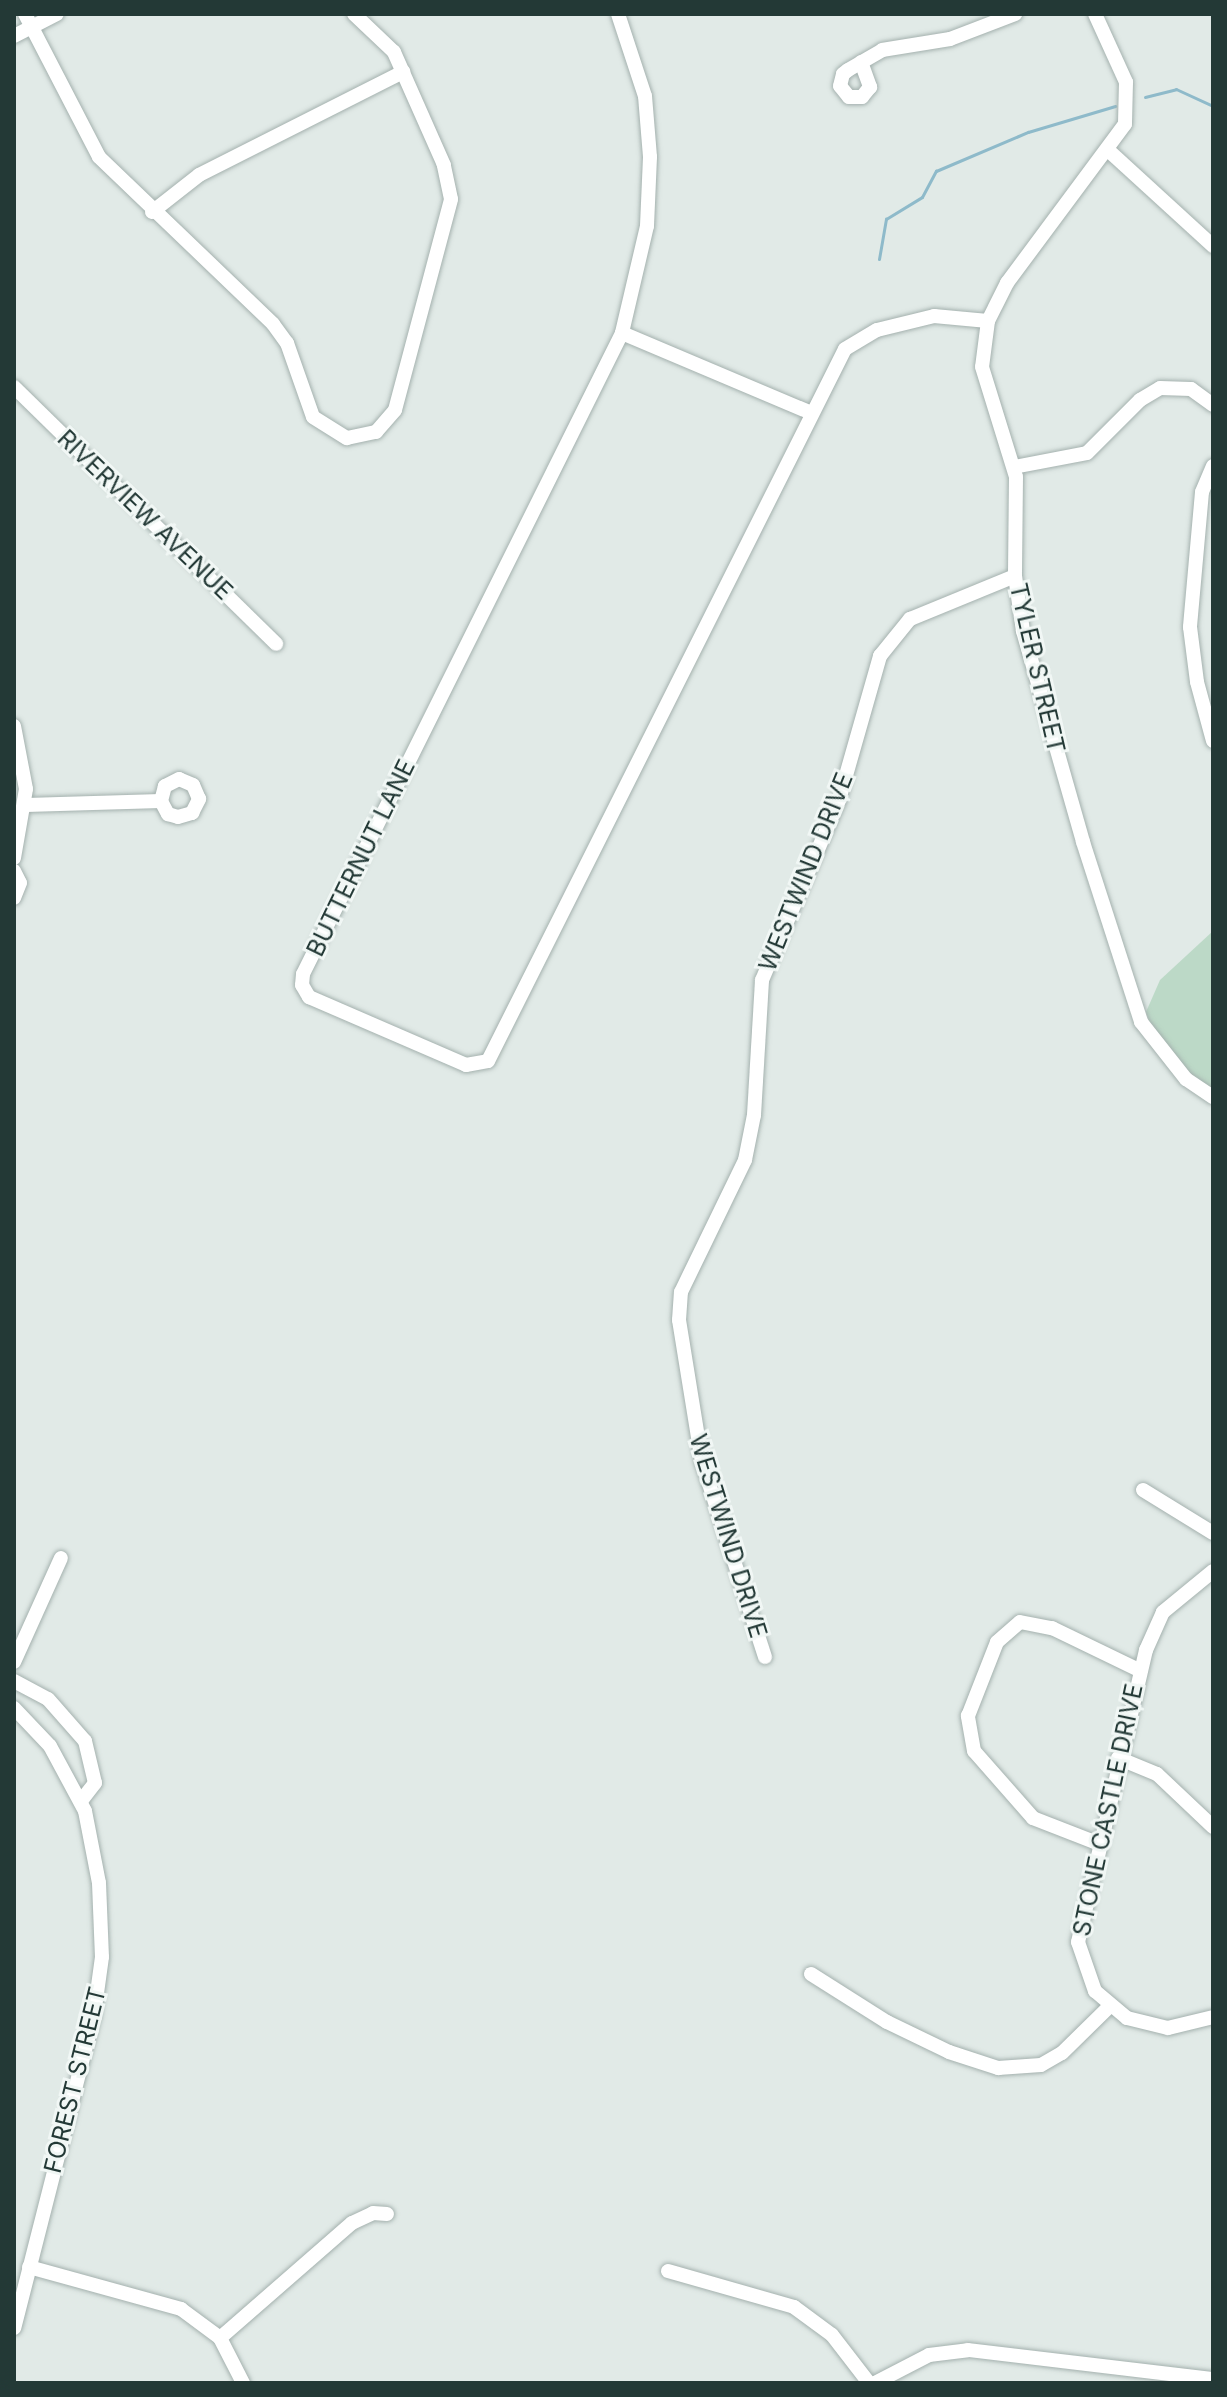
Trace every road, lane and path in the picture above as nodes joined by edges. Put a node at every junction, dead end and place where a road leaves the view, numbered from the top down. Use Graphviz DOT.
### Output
graph roads {
  1 [pos="57,14"];
  2 [pos="354,14"];
  3 [pos="618,14"];
  4 [pos="1015,14"];
  5 [pos="1095,14"];
  6 [pos="29,20"];
  7 [pos="14,36"];
  8 [pos="861,62"];
  9 [pos="403,72"];
  10 [pos="1109,151"];
  11 [pos="152,212"];
  12 [pos="1213,246"];
  13 [pos="988,321"];
  14 [pos="622,333"];
  15 [pos="14,387"];
  16 [pos="1213,405"];
  17 [pos="811,413"];
  18 [pos="1213,466"];
  19 [pos="1014,467"];
  20 [pos="1015,576"];
  21 [pos="276,644"];
  22 [pos="14,726"];
  23 [pos="1213,741"];
  24 [pos="161,801"];
  25 [pos="26,805"];
  26 [pos="14,858"];
  27 [pos="14,871"];
  28 [pos="14,898"];
  29 [pos="1213,1097"];
  30 [pos="1143,1490"];
  31 [pos="1213,1533"];
  32 [pos="61,1558"];
  33 [pos="1213,1571"];
  34 [pos="765,1657"];
  35 [pos="14,1662"];
  36 [pos="1139,1670"];
  37 [pos="14,1681"];
  38 [pos="14,1708"];
  39 [pos="1118,1758"];
  40 [pos="81,1801"];
  41 [pos="1213,1827"];
  42 [pos="1097,1843"];
  43 [pos="811,1974"];
  44 [pos="1110,2006"];
  45 [pos="1213,2017"];
  46 [pos="387,2214"];
  47 [pos="29,2267"];
  48 [pos="668,2271"];
  49 [pos="14,2328"];
  50 [pos="220,2338"];
  51 [pos="1213,2379"];
  52 [pos="243,2383"];
  53 [pos="872,2383"];
  1 -- 6 [label="street"];
  2 -- 9 [label="street"];
  3 -- 14 [label="street, BUTTERNUT LANE"];
  4 -- 8 [label="street"];
  5 -- 10 [label="street, TYLER STREET"];
  6 -- 7 [label="street"];
  6 -- 11 [label="street"];
  9 -- 11 [label="street"];
  9 -- 11 [label="street"];
  10 -- 12 [label="street"];
  10 -- 13 [label="street, TYLER STREET"];
  13 -- 17 [label="street, BUTTERNUT LANE"];
  13 -- 19 [label="street, TYLER STREET"];
  14 -- 17 [label="street"];
  14 -- 17 [label="street, BUTTERNUT LANE"];
  15 -- 21 [label="street, RIVERVIEW AVENUE"];
  16 -- 19 [label="street"];
  18 -- 23 [label="street"];
  19 -- 20 [label="street, TYLER STREET"];
  20 -- 29 [label="street, TYLER STREET"];
  20 -- 34 [label="street, WESTWIND DRIVE"];
  22 -- 25 [label="street"];
  24 -- 25 [label="street"];
  25 -- 26 [label="street"];
  27 -- 28 [label="street"];
  30 -- 31 [label="street"];
  32 -- 35 [label="street"];
  33 -- 36 [label="street, STONE CASTLE DRIVE"];
  36 -- 39 [label="street, STONE CASTLE DRIVE"];
  36 -- 42 [label="street"];
  37 -- 40 [label="street"];
  38 -- 40 [label="street, FOREST STREET"];
  39 -- 41 [label="street"];
  39 -- 42 [label="street, STONE CASTLE DRIVE"];
  40 -- 47 [label="street, FOREST STREET"];
  42 -- 44 [label="street, STONE CASTLE DRIVE"];
  43 -- 44 [label="street"];
  44 -- 45 [label="street"];
  46 -- 50 [label="street"];
  47 -- 49 [label="street, FOREST STREET"];
  47 -- 50 [label="street"];
  48 -- 53 [label="street"];
  50 -- 52 [label="street"];
  51 -- 53 [label="street"];
}
